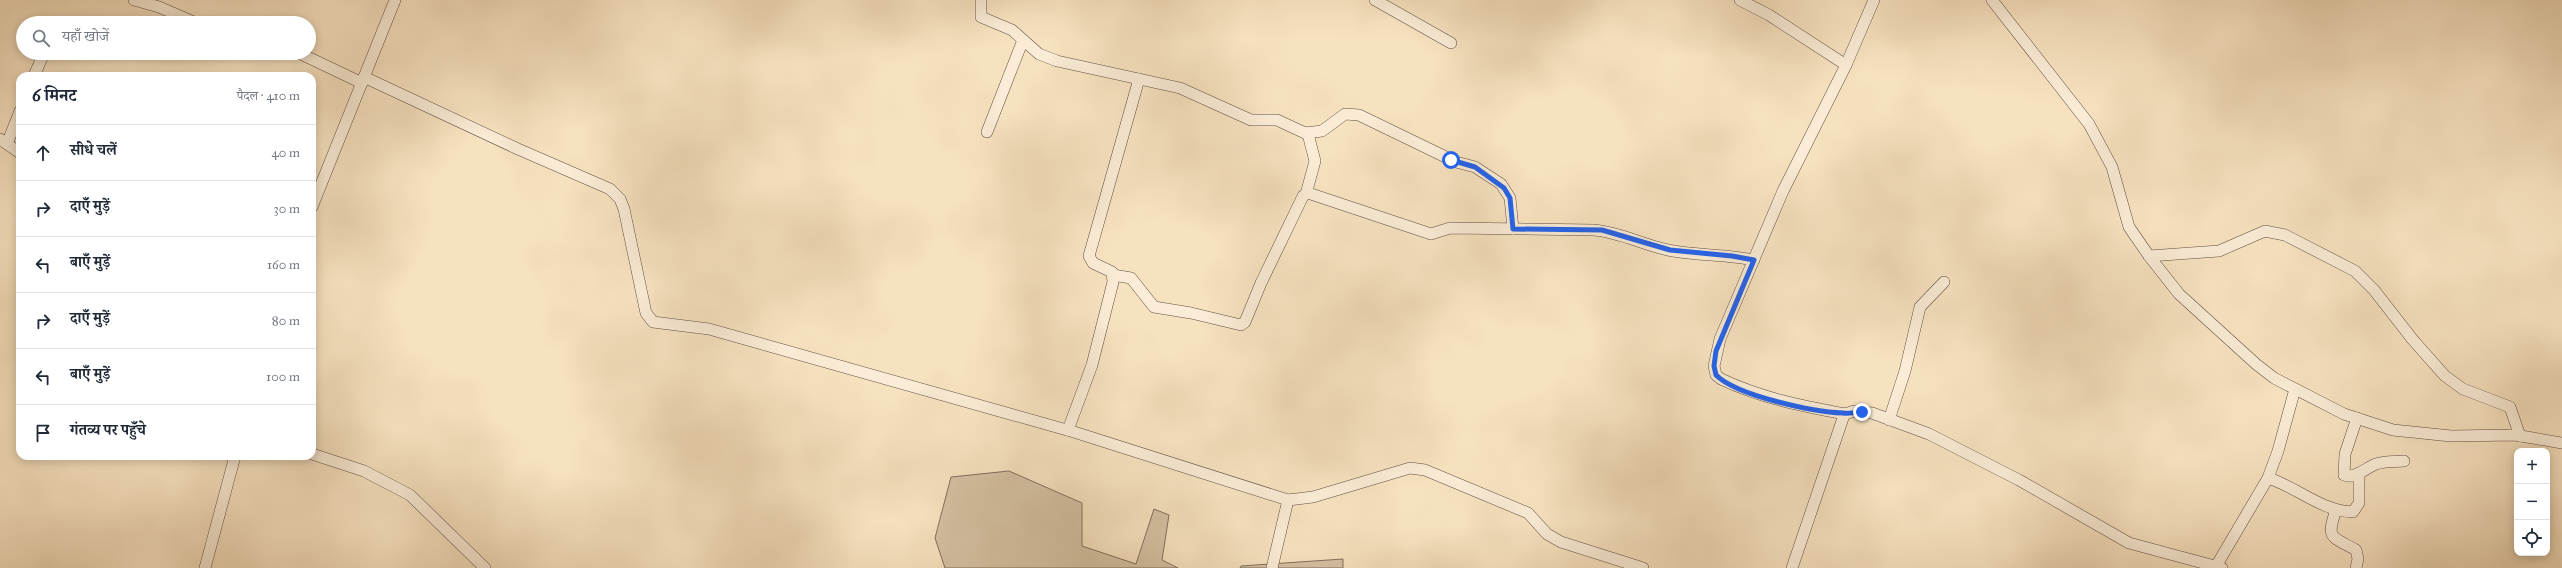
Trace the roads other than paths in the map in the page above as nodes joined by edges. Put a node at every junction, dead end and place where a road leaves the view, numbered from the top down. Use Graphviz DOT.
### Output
graph roads {
  1 [pos="134,0"];
  2 [pos="395,0"];
  3 [pos="981,0"];
  4 [pos="1375,0"];
  5 [pos="1740,0"];
  6 [pos="1874,0"];
  7 [pos="1992,0"];
  8 [pos="180,16"];
  9 [pos="1023,40"];
  10 [pos="1451,43"];
  11 [pos="41,60"];
  12 [pos="316,60"];
  13 [pos="1846,64"];
  14 [pos="36,72"];
  15 [pos="1139,79"];
  16 [pos="363,80"];
  17 [pos="16,118"];
  18 [pos="987,132"];
  19 [pos="1305,133"];
  20 [pos="3,141"];
  21 [pos="16,150"];
  22 [pos="1306,194"];
  23 [pos="316,197"];
  24 [pos="1513,229"];
  25 [pos="2149,256"];
  26 [pos="1754,260"];
  27 [pos="1113,275"];
  28 [pos="1944,282"];
  29 [pos="2295,389"];
  30 [pos="1845,414"];
  31 [pos="2357,418"];
  32 [pos="1889,420"];
  33 [pos="1068,430"];
  34 [pos="2520,436"];
  35 [pos="2562,443"];
  36 [pos="316,455"];
  37 [pos="234,460"];
  38 [pos="2404,462"];
  39 [pos="2359,473"];
  40 [pos="2268,478"];
  41 [pos="1288,500"];
  42 [pos="2336,510"];
  43 [pos="2218,567"];
  44 [pos="205,568"];
  45 [pos="485,568"];
  46 [pos="1272,568"];
  47 [pos="1643,568"];
  48 [pos="1792,568"];
  49 [pos="2356,568"];
  1 -- 8 [label="street"];
  2 -- 16 [label="street"];
  3 -- 9 [label="street"];
  4 -- 10 [label="street"];
  5 -- 13 [label="street"];
  6 -- 13 [label="street"];
  7 -- 25 [label="street"];
  9 -- 15 [label="street"];
  9 -- 18 [label="street"];
  11 -- 14 [label="street"];
  12 -- 16 [label="street"];
  13 -- 26 [label="street"];
  15 -- 19 [label="street"];
  15 -- 27 [label="street"];
  16 -- 23 [label="street"];
  16 -- 33 [label="street"];
  17 -- 20 [label="street"];
  19 -- 22 [label="street"];
  19 -- 24 [label="street"];
  20 -- 21 [label="street"];
  22 -- 24 [label="street"];
  22 -- 27 [label="street"];
  24 -- 26 [label="street"];
  25 -- 29 [label="street"];
  25 -- 34 [label="street"];
  26 -- 30 [label="street"];
  27 -- 33 [label="street"];
  28 -- 32 [label="street"];
  29 -- 31 [label="street"];
  29 -- 40 [label="street"];
  30 -- 32 [label="street"];
  30 -- 48 [label="street"];
  31 -- 34 [label="street"];
  31 -- 39 [label="street"];
  32 -- 43 [label="street"];
  33 -- 41 [label="street"];
  34 -- 35 [label="street"];
  36 -- 45 [label="street"];
  37 -- 44 [label="street"];
  38 -- 39 [label="street"];
  39 -- 42 [label="street"];
  40 -- 42 [label="street"];
  40 -- 43 [label="street"];
  41 -- 46 [label="street"];
  41 -- 47 [label="street"];
  42 -- 49 [label="street"];
}
